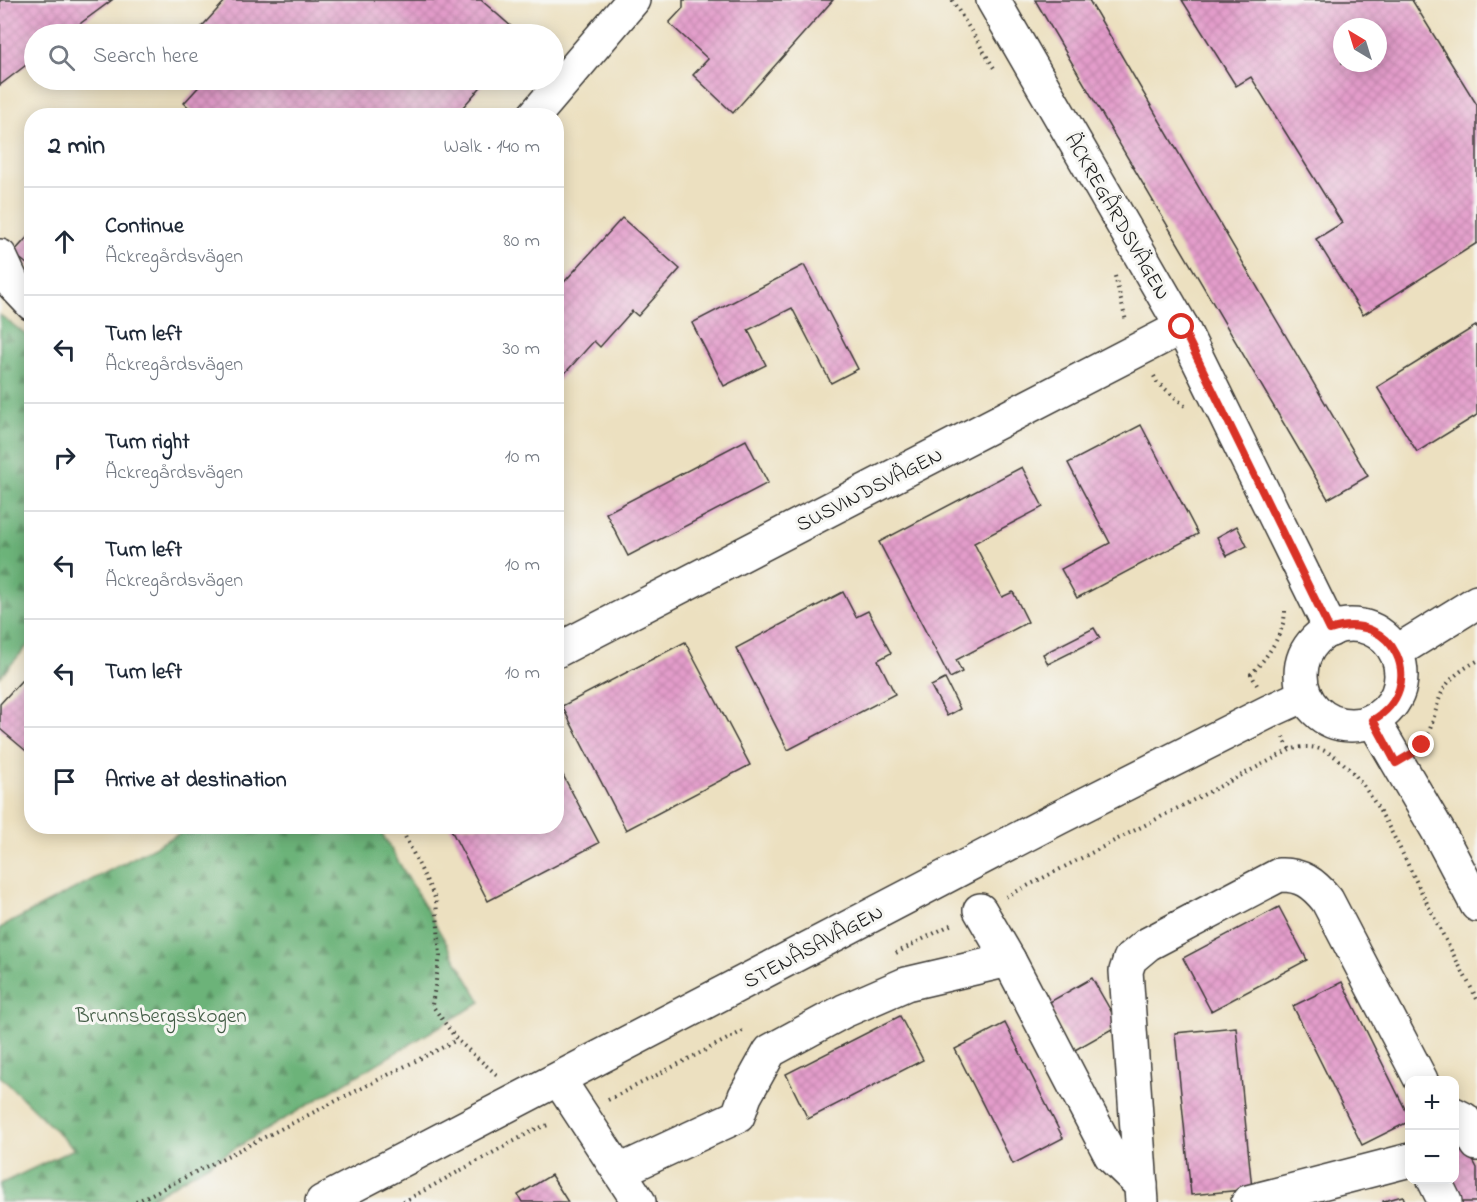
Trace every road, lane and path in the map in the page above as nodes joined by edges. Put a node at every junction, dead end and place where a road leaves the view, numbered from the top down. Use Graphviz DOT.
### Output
graph roads {
  1 [pos="633,0"];
  2 [pos="993,0"];
  3 [pos="564,81"];
  4 [pos="556,90"];
  5 [pos="541,108"];
  6 [pos="0,256"];
  7 [pos="24,296"];
  8 [pos="1182,327"];
  9 [pos="1477,602"];
  10 [pos="1330,630"];
  11 [pos="564,647"];
  12 [pos="1396,652"];
  13 [pos="1477,661"];
  14 [pos="1305,695"];
  15 [pos="1373,720"];
  16 [pos="1396,763"];
  17 [pos="1361,783"];
  18 [pos="404,834"];
  19 [pos="1477,904"];
  20 [pos="981,910"];
  21 [pos="1009,960"];
  22 [pos="457,1040"];
  23 [pos="1418,1076"];
  24 [pos="559,1080"];
  25 [pos="521,1099"];
  26 [pos="1459,1116"];
  27 [pos="1477,1144"];
  28 [pos="1405,1161"];
  29 [pos="620,1172"];
  30 [pos="1436,1184"];
  31 [pos="1142,1194"];
  32 [pos="136,1202"];
  33 [pos="322,1202"];
  34 [pos="639,1202"];
  35 [pos="1248,1202"];
  36 [pos="1445,1202"];
  1 -- 3 [label="street"];
  2 -- 8 [label="street, ÄCKREGÅRDSVÄGEN"];
  4 -- 5 [label="street"];
  6 -- 7 [label="street"];
  8 -- 10 [label="street, ÄCKREGÅRDSVÄGEN"];
  8 -- 11 [label="street, SUSVINDSVÄGEN"];
  9 -- 12 [label="street"];
  10 -- 12 [label="street"];
  10 -- 14 [label="street"];
  12 -- 15 [label="street"];
  13 -- 16 [label="path"];
  14 -- 15 [label="street"];
  14 -- 24 [label="street, STENÅSAVÄGEN"];
  15 -- 16 [label="street"];
  16 -- 17 [label="path"];
  16 -- 19 [label="street"];
  18 -- 22 [label="path"];
  20 -- 21 [label="street"];
  21 -- 29 [label="street"];
  21 -- 31 [label="street"];
  22 -- 25 [label="path"];
  22 -- 32 [label="path"];
  23 -- 31 [label="street"];
  24 -- 25 [label="street, STENÅSAVÄGEN"];
  24 -- 29 [label="street"];
  25 -- 33 [label="street, STENÅSAVÄGEN"];
  26 -- 27 [label="street"];
  28 -- 35 [label="street"];
  29 -- 34 [label="street"];
  30 -- 36 [label="street"];
}
